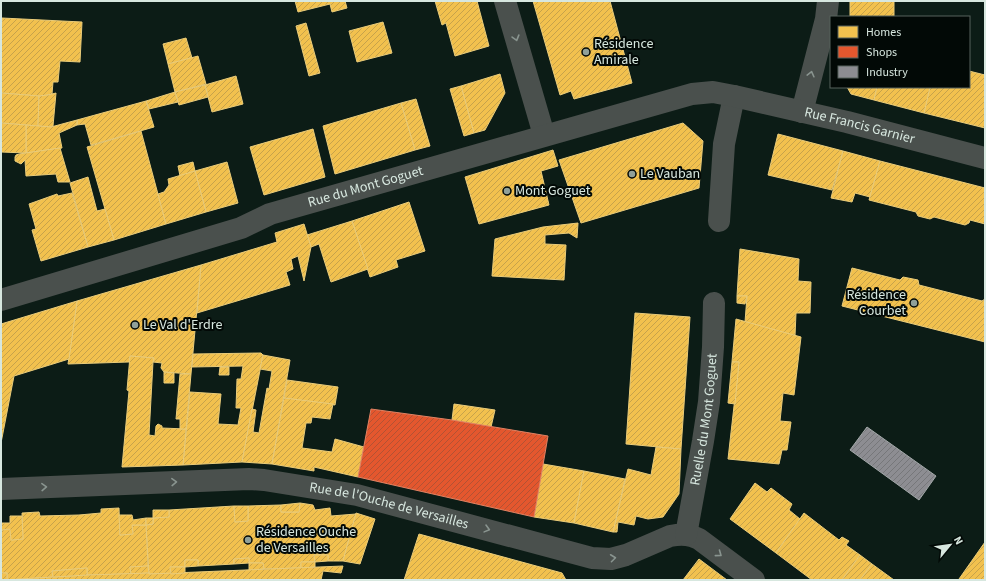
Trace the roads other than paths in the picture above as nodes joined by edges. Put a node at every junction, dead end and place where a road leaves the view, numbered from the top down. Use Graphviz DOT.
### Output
graph roads {
  1 [pos="505,1"];
  2 [pos="828,1"];
  3 [pos="734,96"];
  4 [pos="802,112"];
  5 [pos="544,135"];
  6 [pos="985,158"];
  7 [pos="719,221"];
  8 [pos="1,300"];
  9 [pos="714,303"];
  10 [pos="3,489"];
  11 [pos="686,535"];
  12 [pos="754,580"];
  1 -- 5 [label="street, one-way"];
  4 -- 2 [label="street, one-way"];
  3 -- 4 [label="street, Rue Francis Garnier"];
  3 -- 5 [label="street, Rue du Mont Goguet"];
  3 -- 7 [label="street"];
  4 -- 6 [label="street, Rue Francis Garnier"];
  5 -- 8 [label="street, Rue du Mont Goguet"];
  9 -- 11 [label="street, Ruelle du Mont Goguet"];
  10 -- 11 [label="street, Rue de l'Ouche de Versailles, one-way"];
  11 -- 12 [label="street, one-way"];
}
